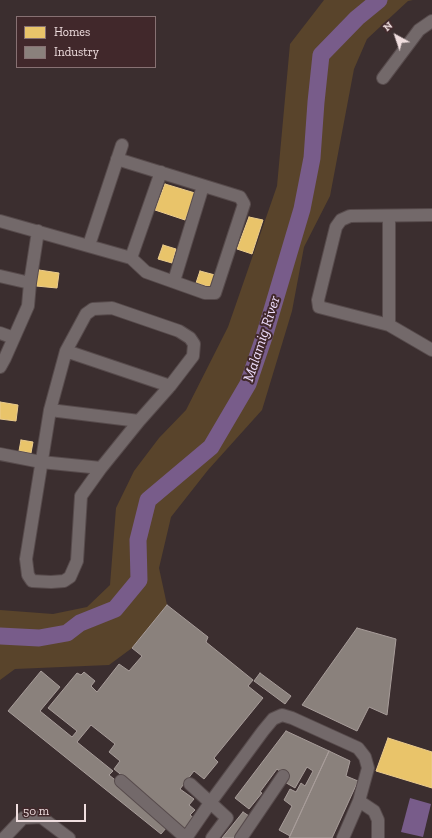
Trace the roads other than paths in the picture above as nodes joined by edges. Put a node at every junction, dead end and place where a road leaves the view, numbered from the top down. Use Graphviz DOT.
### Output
graph roads {
  1 [pos="432,21"];
  2 [pos="383,78"];
  3 [pos="122,145"];
  4 [pos="117,158"];
  5 [pos="161,172"];
  6 [pos="203,186"];
  7 [pos="432,215"];
  8 [pos="389,216"];
  9 [pos="0,221"];
  10 [pos="38,231"];
  11 [pos="89,245"];
  12 [pos="131,258"];
  13 [pos="0,276"];
  14 [pos="174,281"];
  15 [pos="30,283"];
  16 [pos="389,325"];
  17 [pos="0,334"];
  18 [pos="14,338"];
  19 [pos="432,350"];
  20 [pos="66,351"];
  21 [pos="0,367"];
  22 [pos="170,386"];
  23 [pos="50,410"];
  24 [pos="139,421"];
  25 [pos="0,454"];
  26 [pos="41,462"];
  27 [pos="101,468"];
  28 [pos="283,776"];
  29 [pos="121,781"];
  30 [pos="190,784"];
  31 [pos="359,801"];
  32 [pos="210,803"];
  33 [pos="4,838"];
  34 [pos="69,838"];
  35 [pos="186,838"];
  36 [pos="212,838"];
  37 [pos="241,838"];
  38 [pos="342,838"];
  39 [pos="378,838"];
  1 -- 2 [label="street"];
  3 -- 4 [label="street"];
  4 -- 5 [label="street"];
  4 -- 11 [label="street"];
  5 -- 6 [label="street"];
  5 -- 12 [label="street"];
  6 -- 14 [label="street"];
  6 -- 14 [label="street"];
  7 -- 8 [label="street"];
  8 -- 16 [label="street"];
  8 -- 16 [label="street"];
  9 -- 10 [label="street"];
  10 -- 11 [label="street"];
  10 -- 15 [label="street"];
  11 -- 12 [label="street"];
  12 -- 14 [label="street"];
  13 -- 15 [label="street"];
  15 -- 18 [label="street"];
  16 -- 19 [label="street"];
  17 -- 18 [label="street"];
  18 -- 21 [label="street"];
  20 -- 22 [label="street"];
  20 -- 22 [label="street"];
  20 -- 23 [label="street"];
  22 -- 24 [label="street"];
  23 -- 24 [label="street"];
  23 -- 26 [label="street"];
  24 -- 27 [label="street"];
  25 -- 26 [label="street"];
  26 -- 27 [label="street"];
  26 -- 27 [label="street"];
  28 -- 37 [label="street"];
  29 -- 35 [label="street"];
  30 -- 32 [label="street"];
  31 -- 32 [label="street"];
  31 -- 38 [label="street"];
  31 -- 39 [label="street"];
  32 -- 35 [label="street"];
  32 -- 36 [label="street"];
  33 -- 34 [label="street"];
}
